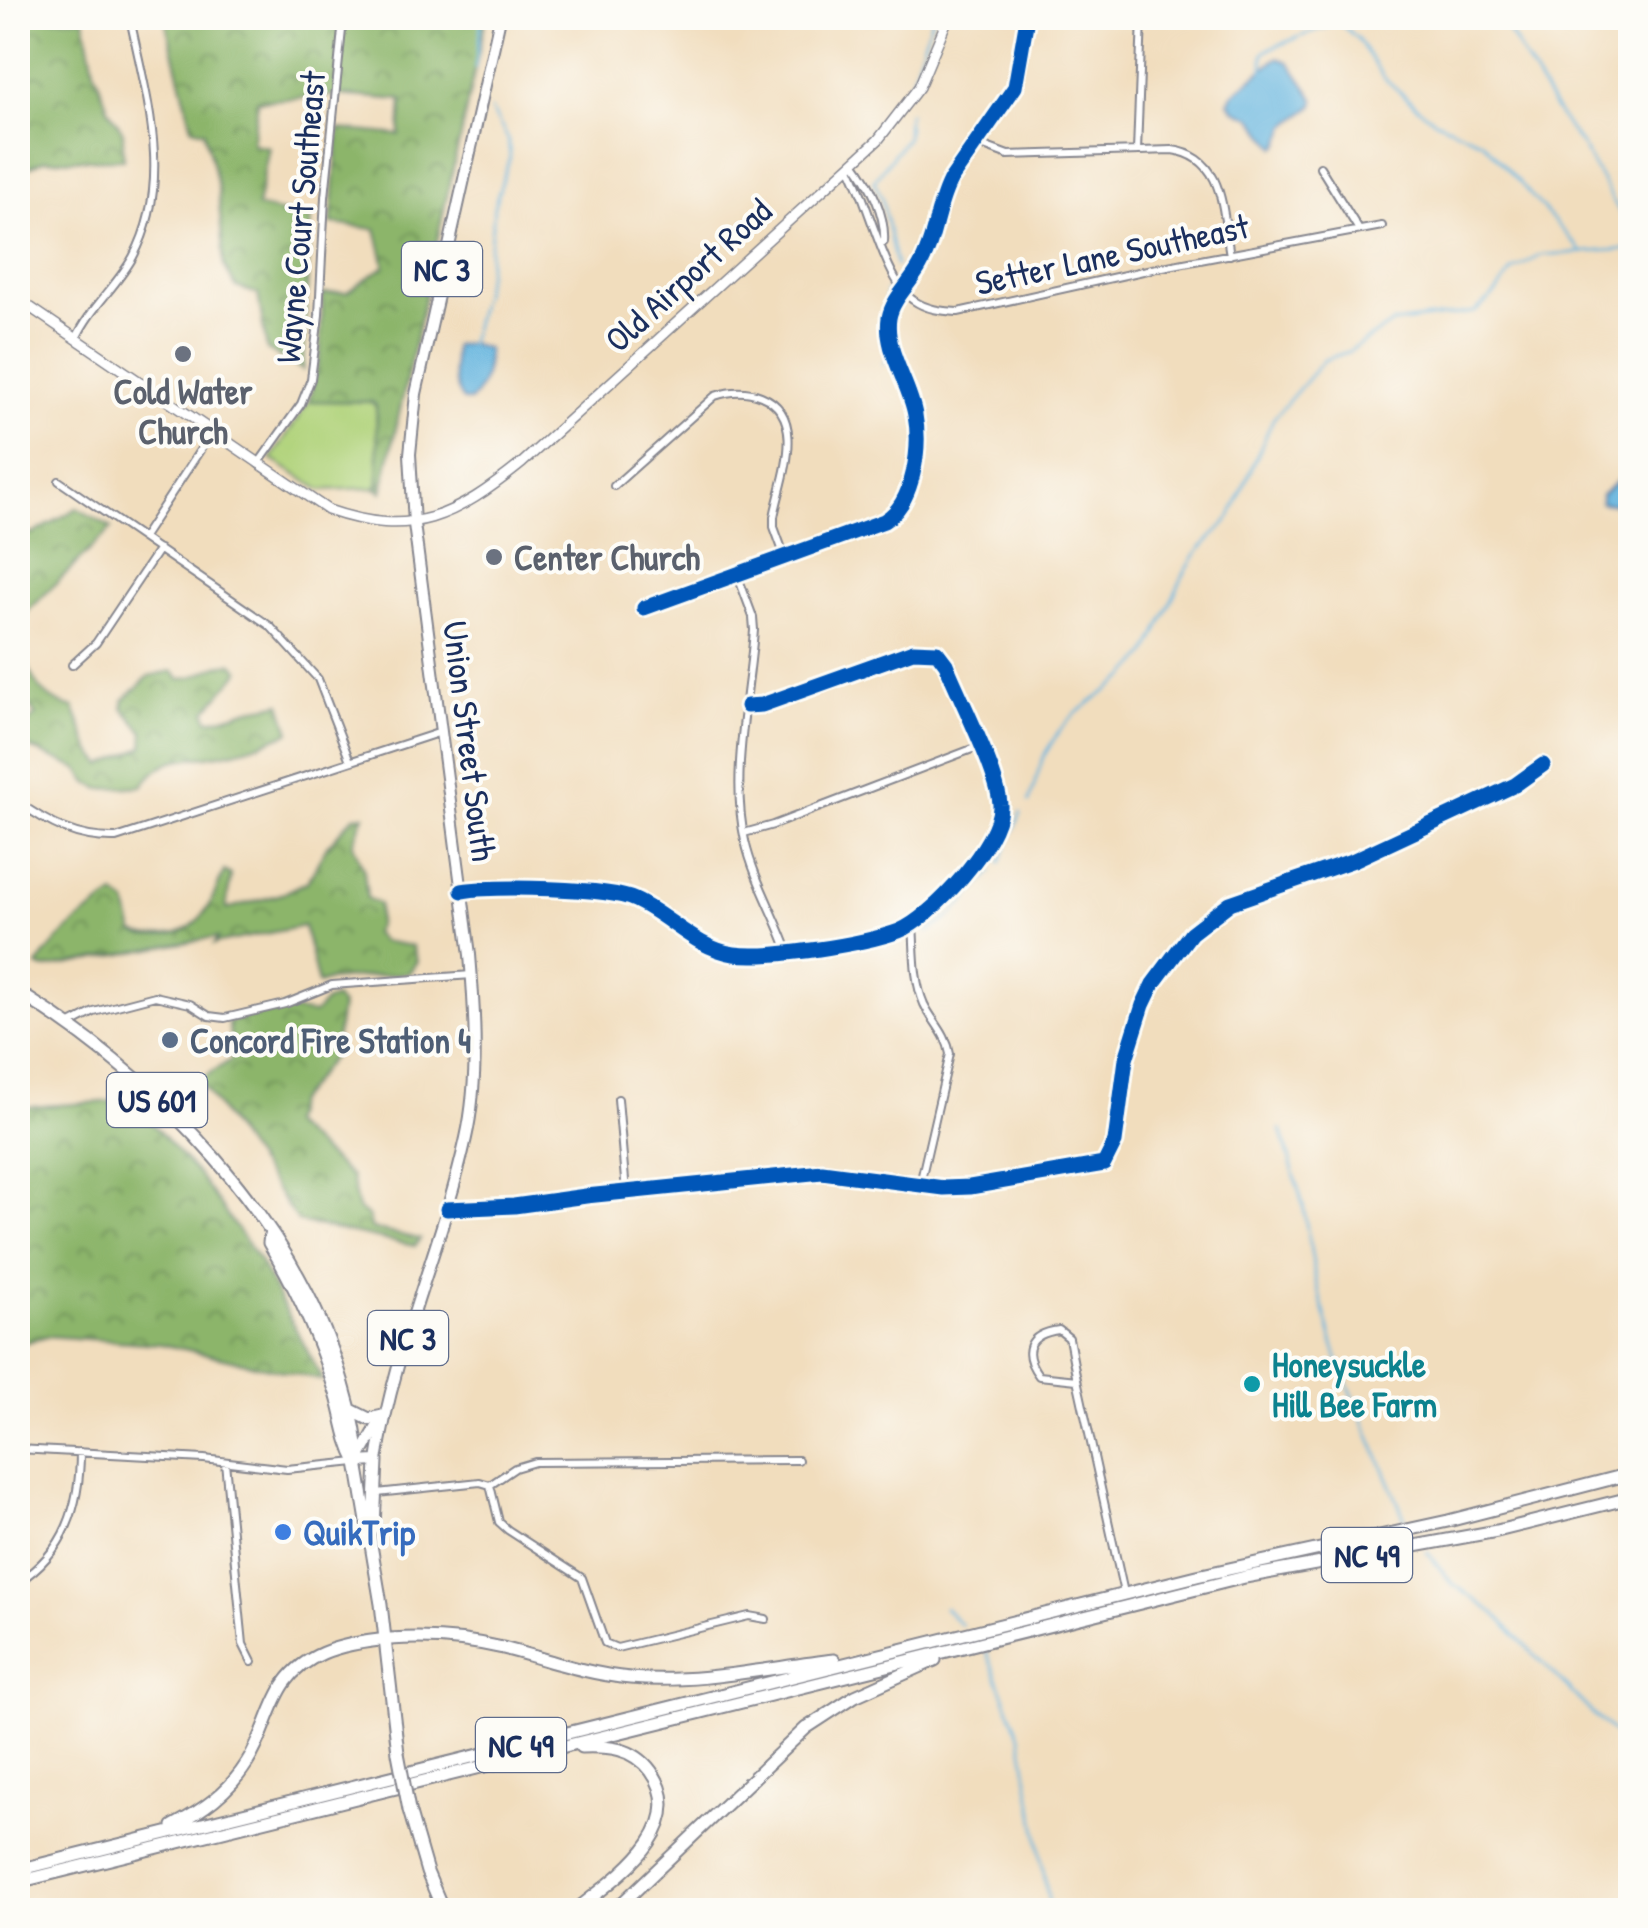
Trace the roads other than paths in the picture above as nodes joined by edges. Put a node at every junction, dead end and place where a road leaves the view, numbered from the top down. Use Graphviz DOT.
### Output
graph roads {
  1 [pos="130,18"];
  2 [pos="500,18"];
  3 [pos="948,18"];
  4 [pos="1027,18"];
  5 [pos="1142,18"];
  6 [pos="343,20"];
  7 [pos="976,142"];
  8 [pos="1137,152"];
  9 [pos="852,164"];
  10 [pos="1320,167"];
  11 [pos="1382,226"];
  12 [pos="1359,230"];
  13 [pos="1230,255"];
  14 [pos="902,291"];
  15 [pos="18,299"];
  16 [pos="76,339"];
  17 [pos="212,432"];
  18 [pos="258,464"];
  19 [pos="59,482"];
  20 [pos="614,486"];
  21 [pos="414,524"];
  22 [pos="143,537"];
  23 [pos="159,549"];
  24 [pos="784,558"];
  25 [pos="737,574"];
  26 [pos="644,608"];
  27 [pos="72,664"];
  28 [pos="748,706"];
  29 [pos="442,732"];
  30 [pos="980,746"];
  31 [pos="350,762"];
  32 [pos="1543,764"];
  33 [pos="18,802"];
  34 [pos="744,833"];
  35 [pos="462,891"];
  36 [pos="913,923"];
  37 [pos="788,951"];
  38 [pos="472,975"];
  39 [pos="18,992"];
  40 [pos="69,1025"];
  41 [pos="618,1099"];
  42 [pos="920,1184"];
  43 [pos="626,1192"];
  44 [pos="447,1209"];
  45 [pos="270,1234"];
  46 [pos="1077,1380"];
  47 [pos="350,1409"];
  48 [pos="383,1416"];
  49 [pos="18,1449"];
  50 [pos="80,1452"];
  51 [pos="798,1460"];
  52 [pos="378,1461"];
  53 [pos="225,1462"];
  54 [pos="357,1462"];
  55 [pos="1630,1474"];
  56 [pos="490,1485"];
  57 [pos="376,1494"];
  58 [pos="1630,1498"];
  59 [pos="373,1551"];
  60 [pos="18,1582"];
  61 [pos="1124,1594"];
  62 [pos="766,1618"];
  63 [pos="385,1640"];
  64 [pos="968,1646"];
  65 [pos="886,1654"];
  66 [pos="252,1662"];
  67 [pos="552,1749"];
  68 [pos="156,1836"];
  69 [pos="18,1870"];
  70 [pos="18,1882"];
  71 [pos="443,1910"];
  72 [pos="576,1910"];
  73 [pos="614,1910"];
  1 -- 16 [label="street"];
  2 -- 21 [label="main road, NC 3"];
  3 -- 9 [label="street, Old Airport Road"];
  4 -- 7 [label="street"];
  5 -- 8 [label="street"];
  6 -- 18 [label="street, Wayne Court Southeast"];
  7 -- 8 [label="street"];
  7 -- 14 [label="street"];
  8 -- 13 [label="street"];
  9 -- 14 [label="street"];
  9 -- 21 [label="street, Old Airport Road"];
  10 -- 12 [label="street"];
  11 -- 12 [label="street, Setter Lane Southeast"];
  12 -- 13 [label="street, Setter Lane Southeast"];
  13 -- 14 [label="street, Setter Lane Southeast"];
  14 -- 24 [label="street"];
  15 -- 16 [label="street"];
  16 -- 17 [label="street"];
  17 -- 18 [label="street"];
  17 -- 22 [label="street"];
  18 -- 21 [label="street"];
  19 -- 22 [label="street"];
  20 -- 24 [label="street"];
  21 -- 29 [label="main road, Union Street South / NC 3"];
  22 -- 23 [label="street"];
  23 -- 27 [label="street"];
  23 -- 31 [label="street"];
  24 -- 25 [label="street"];
  25 -- 26 [label="street"];
  25 -- 28 [label="street"];
  28 -- 30 [label="street"];
  28 -- 34 [label="street"];
  29 -- 31 [label="street"];
  29 -- 35 [label="main road, Union Street South / NC 3"];
  30 -- 34 [label="street"];
  30 -- 36 [label="street"];
  31 -- 33 [label="street"];
  32 -- 42 [label="street"];
  34 -- 37 [label="street"];
  35 -- 37 [label="street"];
  35 -- 38 [label="main road, Union Street South / NC 3"];
  36 -- 37 [label="street"];
  36 -- 42 [label="street"];
  38 -- 40 [label="street"];
  38 -- 44 [label="main road, Union Street South / NC 3"];
  39 -- 40 [label="highway, US 601"];
  40 -- 45 [label="highway, US 601"];
  41 -- 43 [label="street"];
  42 -- 43 [label="street"];
  43 -- 44 [label="street"];
  44 -- 48 [label="main road, Union Street South / NC 3"];
  45 -- 47 [label="highway, US 601"];
  45 -- 54 [label="highway, US 601"];
  46 -- 46 [label="street"];
  46 -- 61 [label="street"];
  47 -- 48 [label="highway"];
  47 -- 54 [label="highway, US 601"];
  48 -- 52 [label="main road, Union Street South"];
  48 -- 54 [label="main road, Union Street South / NC 3"];
  49 -- 50 [label="street"];
  50 -- 53 [label="street"];
  50 -- 60 [label="street"];
  51 -- 56 [label="street"];
  52 -- 54 [label="main road"];
  52 -- 57 [label="highway"];
  53 -- 54 [label="street"];
  53 -- 66 [label="street"];
  54 -- 59 [label="highway, US 601"];
  55 -- 61 [label="highway, NC 49"];
  56 -- 57 [label="street"];
  56 -- 62 [label="street"];
  57 -- 59 [label="highway"];
  58 -- 64 [label="highway, NC 49"];
  59 -- 63 [label="highway, US 601"];
  61 -- 65 [label="highway, NC 49"];
  63 -- 65 [label="highway"];
  63 -- 68 [label="highway"];
  63 -- 71 [label="highway, US 601, bridge"];
  64 -- 67 [label="highway, NC 49"];
  64 -- 73 [label="highway"];
  65 -- 68 [label="highway, NC 49"];
  67 -- 70 [label="highway, NC 49"];
  67 -- 72 [label="highway"];
  68 -- 69 [label="highway, NC 49"];
}
